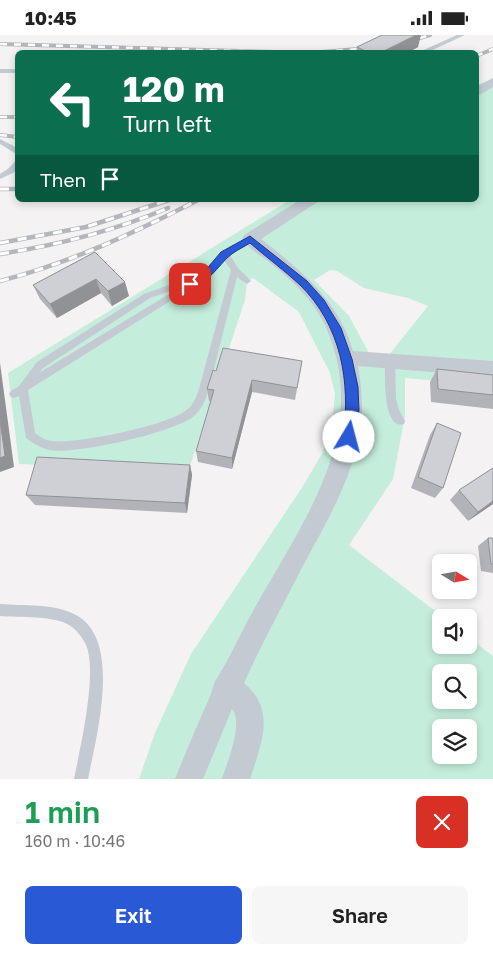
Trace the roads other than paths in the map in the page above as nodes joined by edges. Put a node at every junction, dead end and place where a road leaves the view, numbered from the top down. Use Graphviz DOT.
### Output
graph roads {
  1 [pos="462,35"];
  2 [pos="427,50"];
  3 [pos="0,71"];
  4 [pos="15,71"];
  5 [pos="493,82"];
  6 [pos="479,91"];
  7 [pos="0,141"];
  8 [pos="15,150"];
  9 [pos="15,171"];
  10 [pos="0,177"];
  11 [pos="308,202"];
  12 [pos="250,239"];
  13 [pos="225,255"];
  14 [pos="235,270"];
  15 [pos="248,281"];
  16 [pos="347,359"];
  17 [pos="390,360"];
  18 [pos="493,369"];
  19 [pos="400,421"];
  20 [pos="0,610"];
  21 [pos="227,686"];
  22 [pos="81,779"];
  23 [pos="189,779"];
  24 [pos="236,779"];
  1 -- 2 [label="lane"];
  3 -- 4 [label="lane"];
  5 -- 6 [label="street"];
  7 -- 8 [label="lane"];
  9 -- 10 [label="lane"];
  11 -- 12 [label="street"];
  12 -- 13 [label="lane"];
  12 -- 16 [label="street"];
  13 -- 14 [label="lane"];
  13 -- 14 [label="lane"];
  14 -- 15 [label="lane"];
  16 -- 17 [label="street"];
  16 -- 21 [label="street"];
  17 -- 18 [label="street"];
  17 -- 19 [label="lane"];
  20 -- 22 [label="lane"];
  21 -- 23 [label="street"];
  21 -- 24 [label="street"];
}
